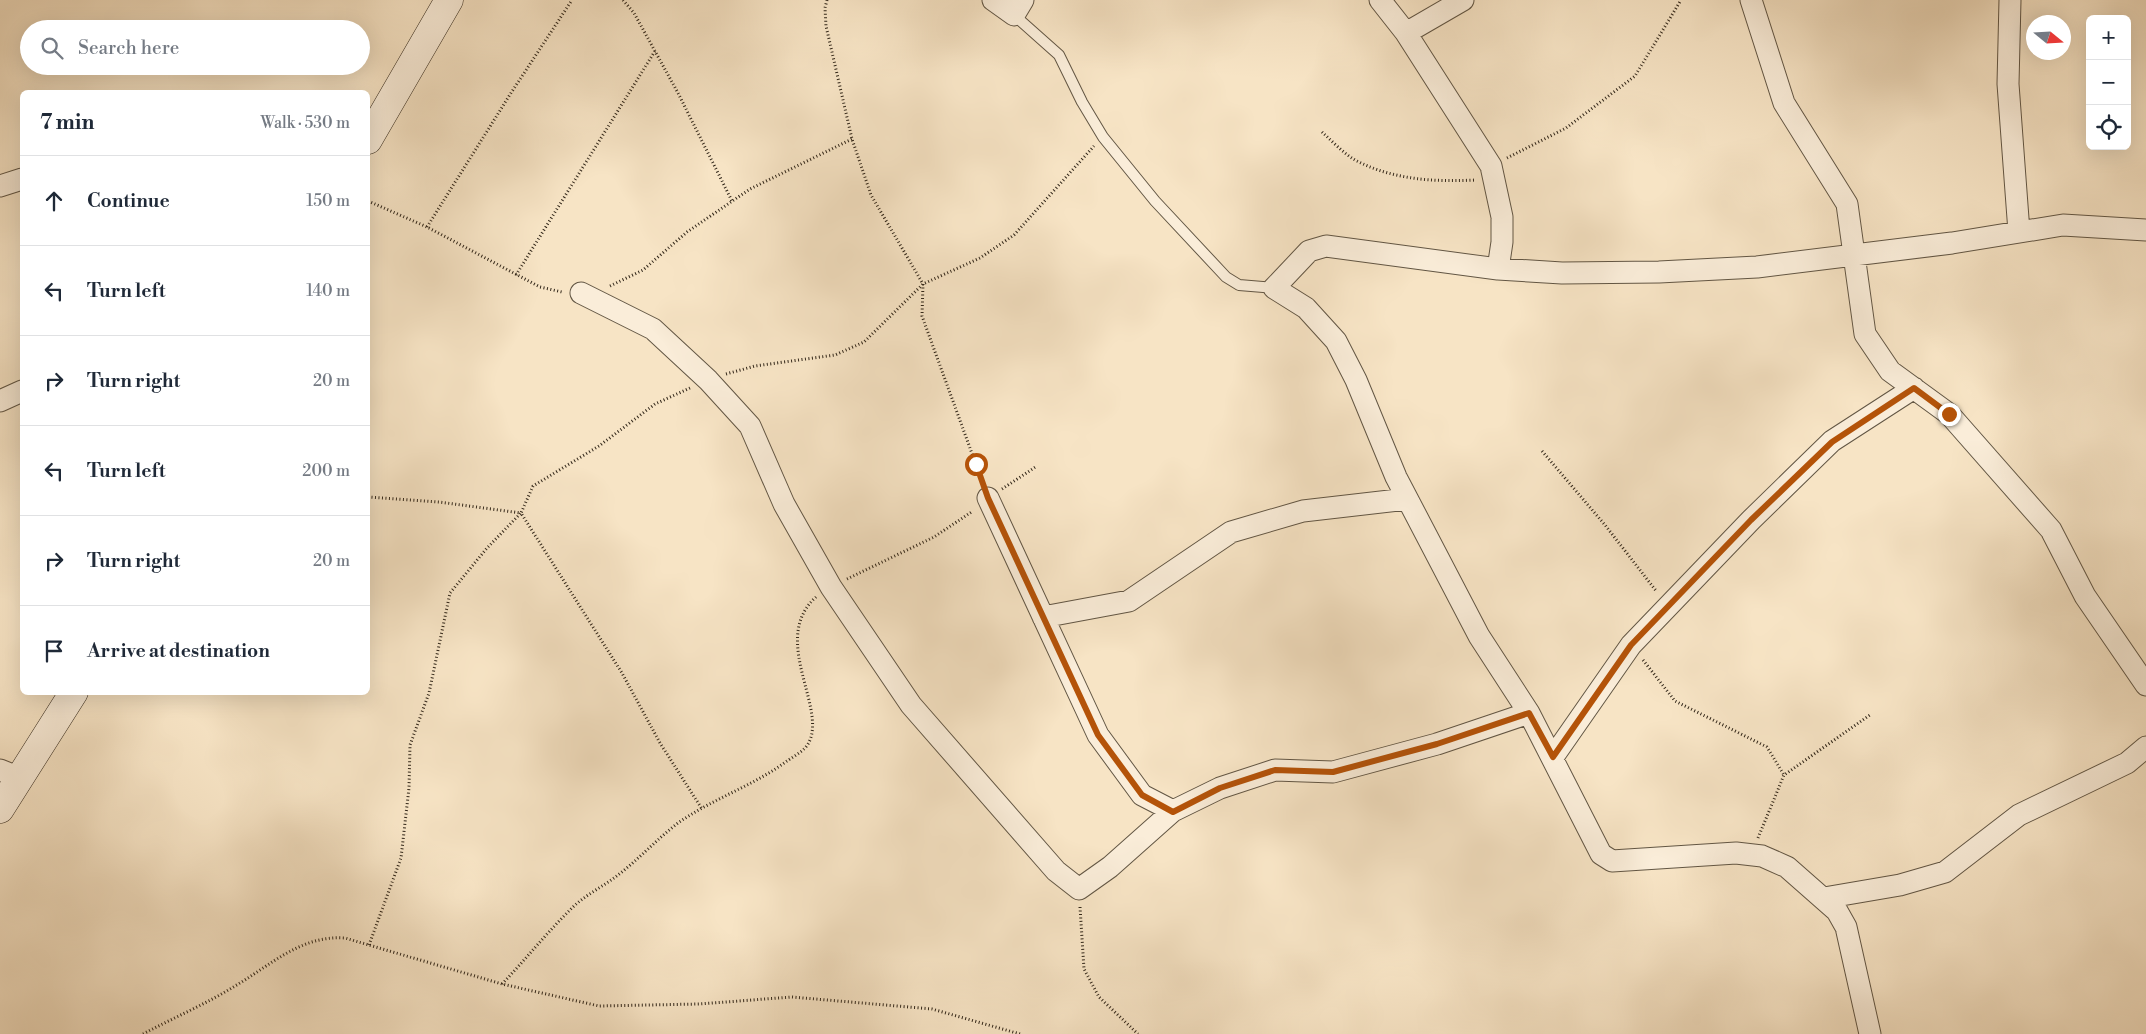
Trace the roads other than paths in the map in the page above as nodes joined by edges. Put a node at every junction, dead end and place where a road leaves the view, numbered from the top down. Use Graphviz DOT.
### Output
graph roads {
  1 [pos="449,0"];
  2 [pos="993,0"];
  3 [pos="1380,0"];
  4 [pos="1463,0"];
  5 [pos="1751,0"];
  6 [pos="2010,0"];
  7 [pos="1018,8"];
  8 [pos="1406,33"];
  9 [pos="370,137"];
  10 [pos="20,180"];
  11 [pos="0,186"];
  12 [pos="2146,230"];
  13 [pos="2018,232"];
  14 [pos="1854,254"];
  15 [pos="1498,269"];
  16 [pos="1274,288"];
  17 [pos="581,293"];
  18 [pos="1914,388"];
  19 [pos="20,392"];
  20 [pos="0,401"];
  21 [pos="988,498"];
  22 [pos="1407,499"];
  23 [pos="1044,617"];
  24 [pos="2146,685"];
  25 [pos="72,695"];
  26 [pos="1529,713"];
  27 [pos="2146,747"];
  28 [pos="1553,757"];
  29 [pos="10,774"];
  30 [pos="0,809"];
  31 [pos="1173,812"];
  32 [pos="1824,898"];
  33 [pos="1870,1034"];
  1 -- 9 [label="main road"];
  2 -- 7 [label="street"];
  3 -- 8 [label="street"];
  4 -- 8 [label="street"];
  5 -- 14 [label="street"];
  6 -- 13 [label="street"];
  7 -- 16 [label="lane"];
  8 -- 15 [label="street"];
  10 -- 11 [label="street"];
  12 -- 13 [label="street"];
  13 -- 14 [label="street"];
  14 -- 15 [label="street"];
  14 -- 18 [label="street"];
  15 -- 16 [label="street"];
  16 -- 22 [label="street"];
  17 -- 31 [label="street"];
  18 -- 24 [label="street"];
  18 -- 28 [label="street"];
  19 -- 20 [label="street"];
  21 -- 23 [label="street"];
  22 -- 23 [label="street"];
  22 -- 26 [label="street"];
  23 -- 31 [label="street"];
  25 -- 29 [label="main road"];
  26 -- 28 [label="street"];
  26 -- 31 [label="street"];
  27 -- 32 [label="street"];
  28 -- 32 [label="street"];
  29 -- 30 [label="main road"];
  32 -- 33 [label="street"];
}
